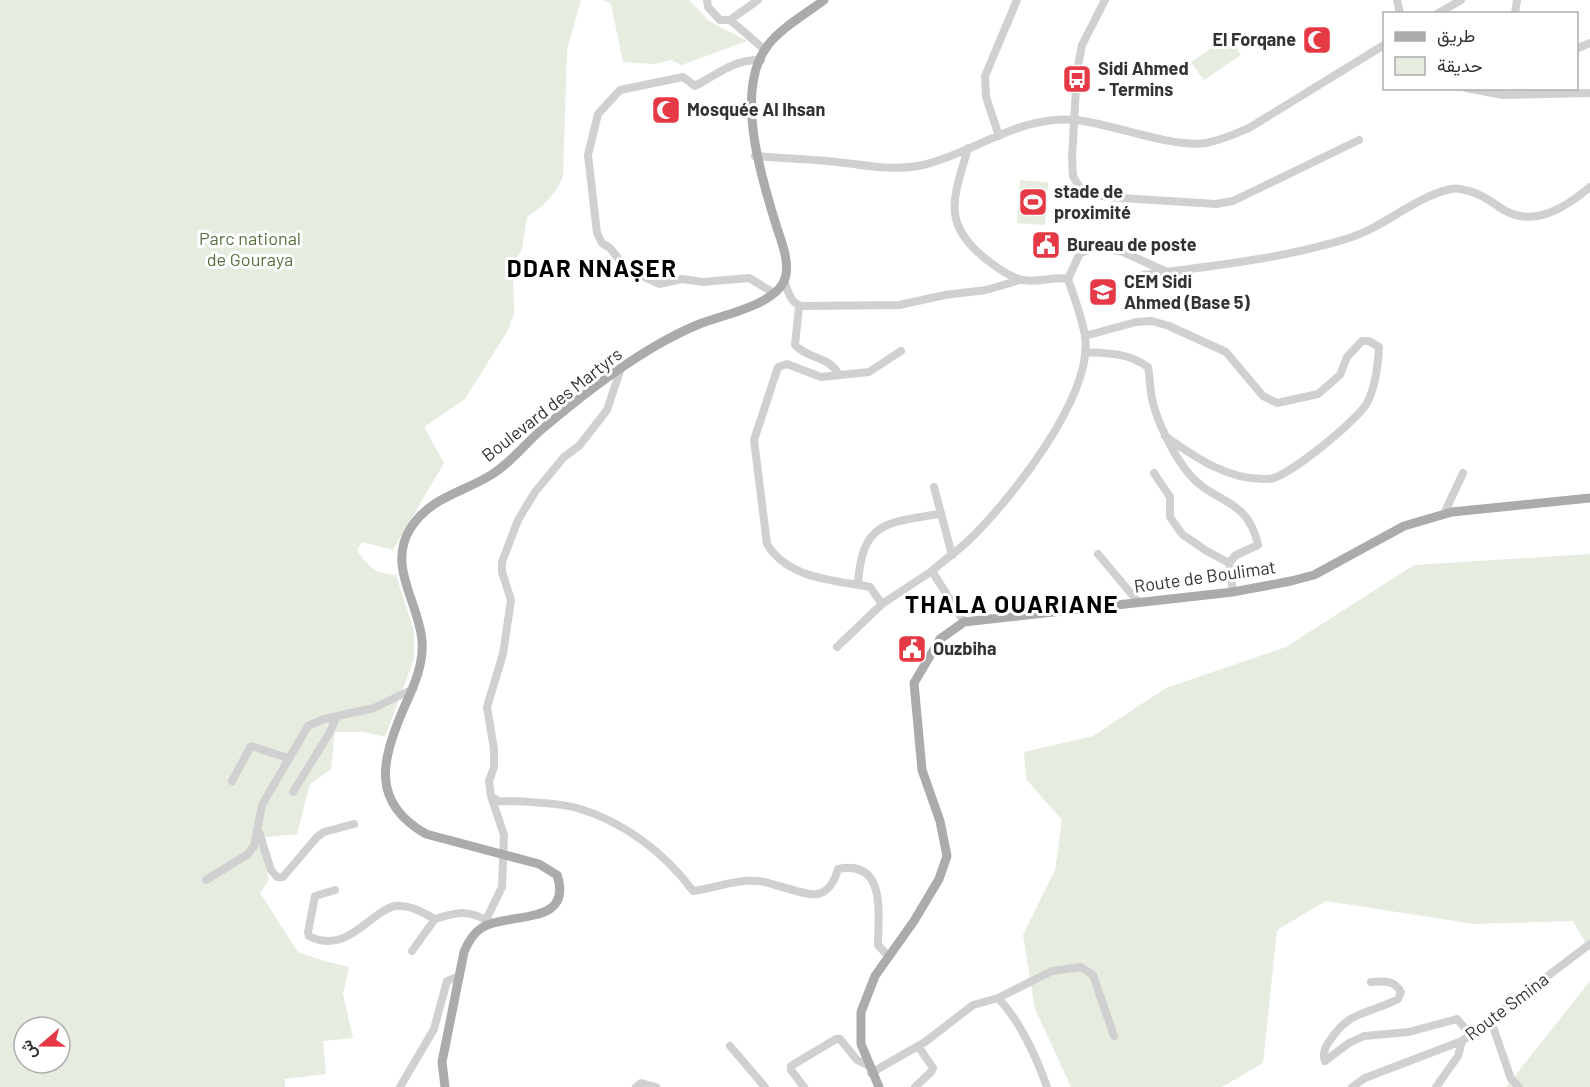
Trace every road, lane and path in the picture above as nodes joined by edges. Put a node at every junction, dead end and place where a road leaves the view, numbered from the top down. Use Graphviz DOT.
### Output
graph roads {
  1 [pos="707,0"];
  2 [pos="758,0"];
  3 [pos="824,0"];
  4 [pos="1017,0"];
  5 [pos="1105,0"];
  6 [pos="1461,0"];
  7 [pos="1440,12"];
  8 [pos="729,20"];
  9 [pos="1383,46"];
  10 [pos="765,50"];
  11 [pos="761,60"];
  12 [pos="1477,90"];
  13 [pos="1554,91"];
  14 [pos="1590,93"];
  15 [pos="1075,120"];
  16 [pos="999,136"];
  17 [pos="1359,140"];
  18 [pos="968,148"];
  19 [pos="755,156"];
  20 [pos="1590,187"];
  21 [pos="1167,272"];
  22 [pos="1143,275"];
  23 [pos="1068,279"];
  24 [pos="1020,280"];
  25 [pos="784,281"];
  26 [pos="774,293"];
  27 [pos="799,306"];
  28 [pos="1085,336"];
  29 [pos="901,351"];
  30 [pos="1085,352"];
  31 [pos="620,371"];
  32 [pos="838,373"];
  33 [pos="1165,436"];
  34 [pos="1155,473"];
  35 [pos="1463,473"];
  36 [pos="934,487"];
  37 [pos="1590,498"];
  38 [pos="939,514"];
  39 [pos="1444,514"];
  40 [pos="1098,554"];
  41 [pos="952,555"];
  42 [pos="1229,563"];
  43 [pos="932,571"];
  44 [pos="858,584"];
  45 [pos="1233,592"];
  46 [pos="1139,603"];
  47 [pos="882,604"];
  48 [pos="964,622"];
  49 [pos="837,647"];
  50 [pos="413,689"];
  51 [pos="336,718"];
  52 [pos="288,758"];
  53 [pos="232,781"];
  54 [pos="293,792"];
  55 [pos="491,796"];
  56 [pos="354,824"];
  57 [pos="259,831"];
  58 [pos="503,854"];
  59 [pos="206,880"];
  60 [pos="335,890"];
  61 [pos="435,919"];
  62 [pos="489,922"];
  63 [pos="1590,944"];
  64 [pos="412,951"];
  65 [pos="889,957"];
  66 [pos="460,976"];
  67 [pos="1371,982"];
  68 [pos="998,998"];
  69 [pos="1490,1018"];
  70 [pos="1470,1034"];
  71 [pos="1114,1036"];
  72 [pos="1462,1041"];
  73 [pos="730,1046"];
  74 [pos="918,1046"];
  75 [pos="870,1070"];
  76 [pos="400,1087"];
  77 [pos="445,1087"];
  78 [pos="636,1087"];
  79 [pos="656,1087"];
  80 [pos="765,1087"];
  81 [pos="804,1087"];
  82 [pos="879,1087"];
  83 [pos="915,1087"];
  84 [pos="1047,1087"];
  85 [pos="1352,1087"];
  86 [pos="1437,1087"];
  87 [pos="1519,1087"];
  1 -- 8 [label="street"];
  2 -- 8 [label="street"];
  3 -- 10 [label="main road"];
  4 -- 16 [label="street"];
  5 -- 15 [label="street"];
  6 -- 7 [label="street"];
  8 -- 10 [label="street"];
  9 -- 15 [label="street"];
  10 -- 11 [label="main road"];
  11 -- 19 [label="main road"];
  11 -- 26 [label="street"];
  12 -- 13 [label="street"];
  13 -- 14 [label="street"];
  15 -- 16 [label="street"];
  15 -- 17 [label="street"];
  16 -- 18 [label="street"];
  18 -- 19 [label="street"];
  18 -- 24 [label="street"];
  19 -- 25 [label="main road"];
  20 -- 21 [label="street"];
  21 -- 22 [label="street"];
  21 -- 23 [label="street"];
  23 -- 24 [label="street"];
  23 -- 28 [label="street"];
  24 -- 27 [label="street"];
  25 -- 26 [label="main road, Boulevard des Martyrs"];
  25 -- 27 [label="street"];
  26 -- 31 [label="main road, Boulevard des Martyrs"];
  27 -- 32 [label="street"];
  28 -- 30 [label="street"];
  28 -- 33 [label="street"];
  29 -- 32 [label="street"];
  30 -- 33 [label="street"];
  30 -- 41 [label="street"];
  31 -- 50 [label="main road, Boulevard des Martyrs"];
  31 -- 55 [label="street"];
  32 -- 44 [label="street"];
  33 -- 42 [label="street"];
  34 -- 42 [label="street"];
  35 -- 39 [label="street"];
  36 -- 38 [label="street"];
  37 -- 39 [label="main road, Route de Boulimat"];
  38 -- 41 [label="street"];
  38 -- 44 [label="street"];
  39 -- 45 [label="main road, Route de Boulimat"];
  40 -- 46 [label="street"];
  41 -- 43 [label="street"];
  42 -- 45 [label="street"];
  43 -- 47 [label="street"];
  43 -- 48 [label="street"];
  44 -- 47 [label="street"];
  45 -- 46 [label="main road, Route de Boulimat"];
  46 -- 48 [label="main road, Route de Boulimat"];
  47 -- 49 [label="street"];
  48 -- 65 [label="main road, Route de Boulimat"];
  50 -- 51 [label="street"];
  50 -- 58 [label="main road, Boulevard des Martyrs"];
  51 -- 52 [label="street"];
  51 -- 54 [label="street"];
  52 -- 53 [label="street"];
  52 -- 57 [label="street"];
  55 -- 58 [label="street"];
  55 -- 65 [label="street"];
  56 -- 57 [label="street"];
  57 -- 59 [label="street"];
  58 -- 62 [label="street"];
  58 -- 62 [label="main road, Boulevard des Martyrs"];
  60 -- 61 [label="street"];
  61 -- 62 [label="street"];
  61 -- 64 [label="street"];
  62 -- 66 [label="main road, Boulevard des Martyrs"];
  63 -- 69 [label="street, Route Smina"];
  65 -- 75 [label="main road, Route de Boulimat"];
  66 -- 76 [label="street"];
  66 -- 77 [label="main road, Boulevard des Martyrs"];
  67 -- 70 [label="street"];
  68 -- 71 [label="street"];
  68 -- 74 [label="street"];
  68 -- 84 [label="street"];
  69 -- 70 [label="street, Route Smina"];
  69 -- 87 [label="street"];
  70 -- 72 [label="street, Route Smina"];
  72 -- 85 [label="street, Route Smina"];
  72 -- 86 [label="street"];
  73 -- 80 [label="street"];
  74 -- 75 [label="street"];
  74 -- 83 [label="street"];
  75 -- 81 [label="street"];
  75 -- 82 [label="main road, Route de Boulimat"];
  78 -- 79 [label="street"];
}
